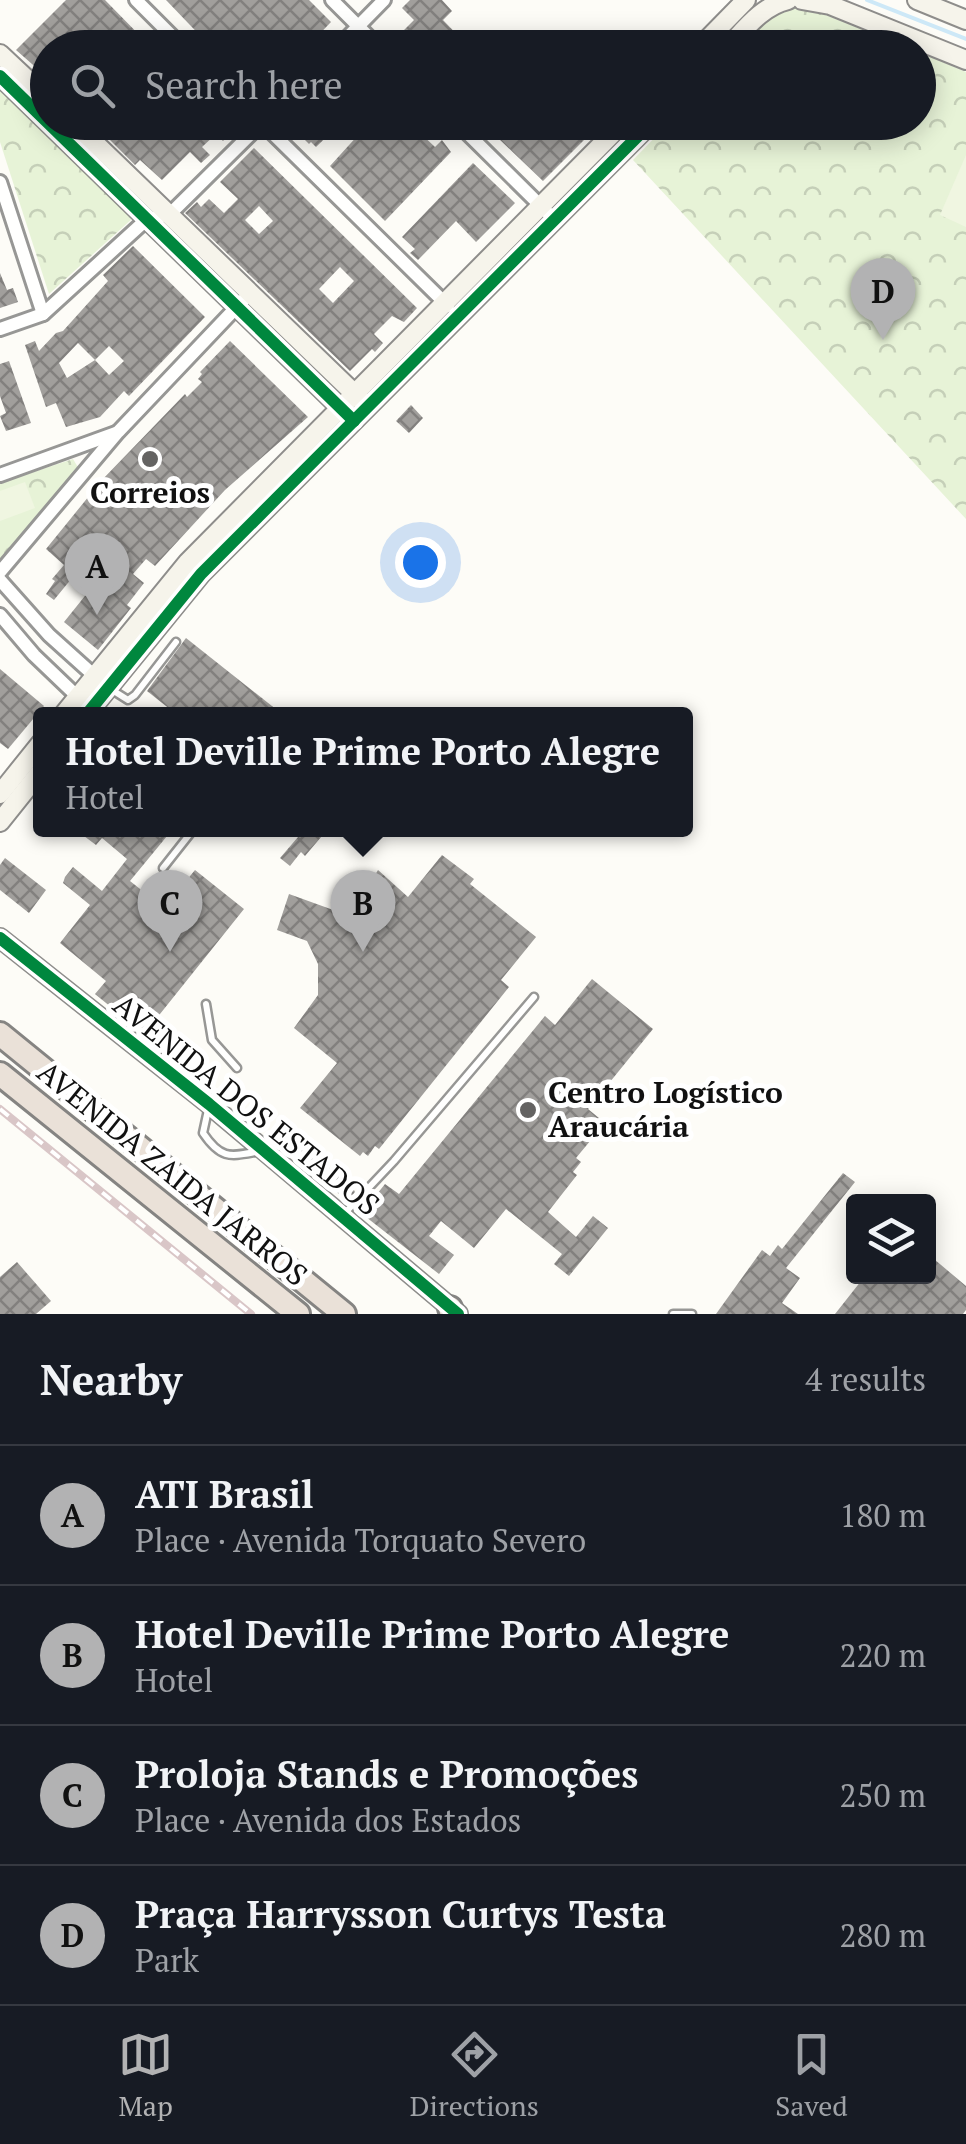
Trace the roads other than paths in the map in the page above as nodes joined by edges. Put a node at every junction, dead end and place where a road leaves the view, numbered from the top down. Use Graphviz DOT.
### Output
graph roads {
  1 [pos="136,0"];
  2 [pos="332,0"];
  3 [pos="384,0"];
  4 [pos="746,0"];
  5 [pos="788,0"];
  6 [pos="801,0"];
  7 [pos="917,0"];
  8 [pos="966,20"];
  9 [pos="358,26"];
  10 [pos="166,30"];
  11 [pos="354,30"];
  12 [pos="362,30"];
  13 [pos="717,30"];
  14 [pos="744,30"];
  15 [pos="892,30"];
  16 [pos="936,48"];
  17 [pos="0,54"];
  18 [pos="966,60"];
  19 [pos="0,76"];
  20 [pos="30,82"];
  21 [pos="30,106"];
  22 [pos="65,140"];
  23 [pos="92,140"];
  24 [pos="245,140"];
  25 [pos="279,140"];
  26 [pos="474,140"];
  27 [pos="609,140"];
  28 [pos="631,140"];
  29 [pos="0,182"];
  30 [pos="548,213"];
  31 [pos="170,214"];
  32 [pos="146,220"];
  33 [pos="244,299"];
  34 [pos="451,310"];
  35 [pos="42,314"];
  36 [pos="0,329"];
  37 [pos="361,400"];
  38 [pos="347,414"];
  39 [pos="118,432"];
  40 [pos="0,475"];
  41 [pos="0,576"];
  42 [pos="0,615"];
  43 [pos="176,642"];
  44 [pos="102,682"];
  45 [pos="85,707"];
  46 [pos="88,707"];
  47 [pos="33,755"];
  48 [pos="33,777"];
  49 [pos="9,793"];
  50 [pos="0,822"];
  51 [pos="187,837"];
  52 [pos="163,868"];
  53 [pos="0,938"];
  54 [pos="534,997"];
  55 [pos="206,1004"];
  56 [pos="0,1034"];
  57 [pos="237,1068"];
  58 [pos="0,1074"];
  59 [pos="209,1104"];
  60 [pos="265,1151"];
  61 [pos="342,1216"];
  62 [pos="453,1312"];
  63 [pos="298,1314"];
  64 [pos="344,1314"];
  65 [pos="673,1314"];
  66 [pos="692,1314"];
  1 -- 10 [label="street"];
  2 -- 9 [label="street"];
  3 -- 9 [label="street"];
  4 -- 13 [label="street"];
  5 -- 6 [label="street"];
  5 -- 14 [label="street"];
  6 -- 15 [label="street"];
  7 -- 8 [label="street"];
  9 -- 11 [label="street"];
  9 -- 12 [label="street"];
  16 -- 18 [label="street"];
  17 -- 20 [label="street"];
  19 -- 21 [label="street"];
  22 -- 32 [label="street"];
  23 -- 31 [label="street"];
  24 -- 31 [label="street"];
  25 -- 34 [label="street"];
  26 -- 30 [label="street"];
  27 -- 30 [label="street"];
  28 -- 30 [label="street"];
  29 -- 35 [label="street"];
  30 -- 34 [label="street"];
  31 -- 32 [label="street"];
  31 -- 33 [label="street"];
  32 -- 33 [label="street"];
  32 -- 35 [label="street"];
  33 -- 37 [label="street"];
  33 -- 38 [label="street"];
  33 -- 39 [label="street"];
  34 -- 37 [label="street"];
  35 -- 36 [label="street"];
  37 -- 38 [label="street"];
  38 -- 44 [label="street"];
  39 -- 40 [label="street"];
  39 -- 41 [label="street"];
  41 -- 44 [label="street"];
  42 -- 45 [label="street"];
  43 -- 44 [label="lane"];
  44 -- 46 [label="street"];
  47 -- 49 [label="street"];
  48 -- 49 [label="street"];
  49 -- 50 [label="street"];
  51 -- 52 [label="lane"];
  53 -- 59 [label="street, AVENIDA DOS ESTADOS"];
  54 -- 61 [label="lane"];
  55 -- 57 [label="lane"];
  56 -- 64 [label="highway, AVENIDA ZAIDA JARROS"];
  58 -- 63 [label="highway, AVENIDA ZAIDA JARROS"];
  59 -- 60 [label="street, AVENIDA DOS ESTADOS"];
  59 -- 60 [label="lane"];
  60 -- 61 [label="street, AVENIDA DOS ESTADOS"];
  61 -- 62 [label="street, AVENIDA DOS ESTADOS"];
  65 -- 66 [label="lane"];
}
